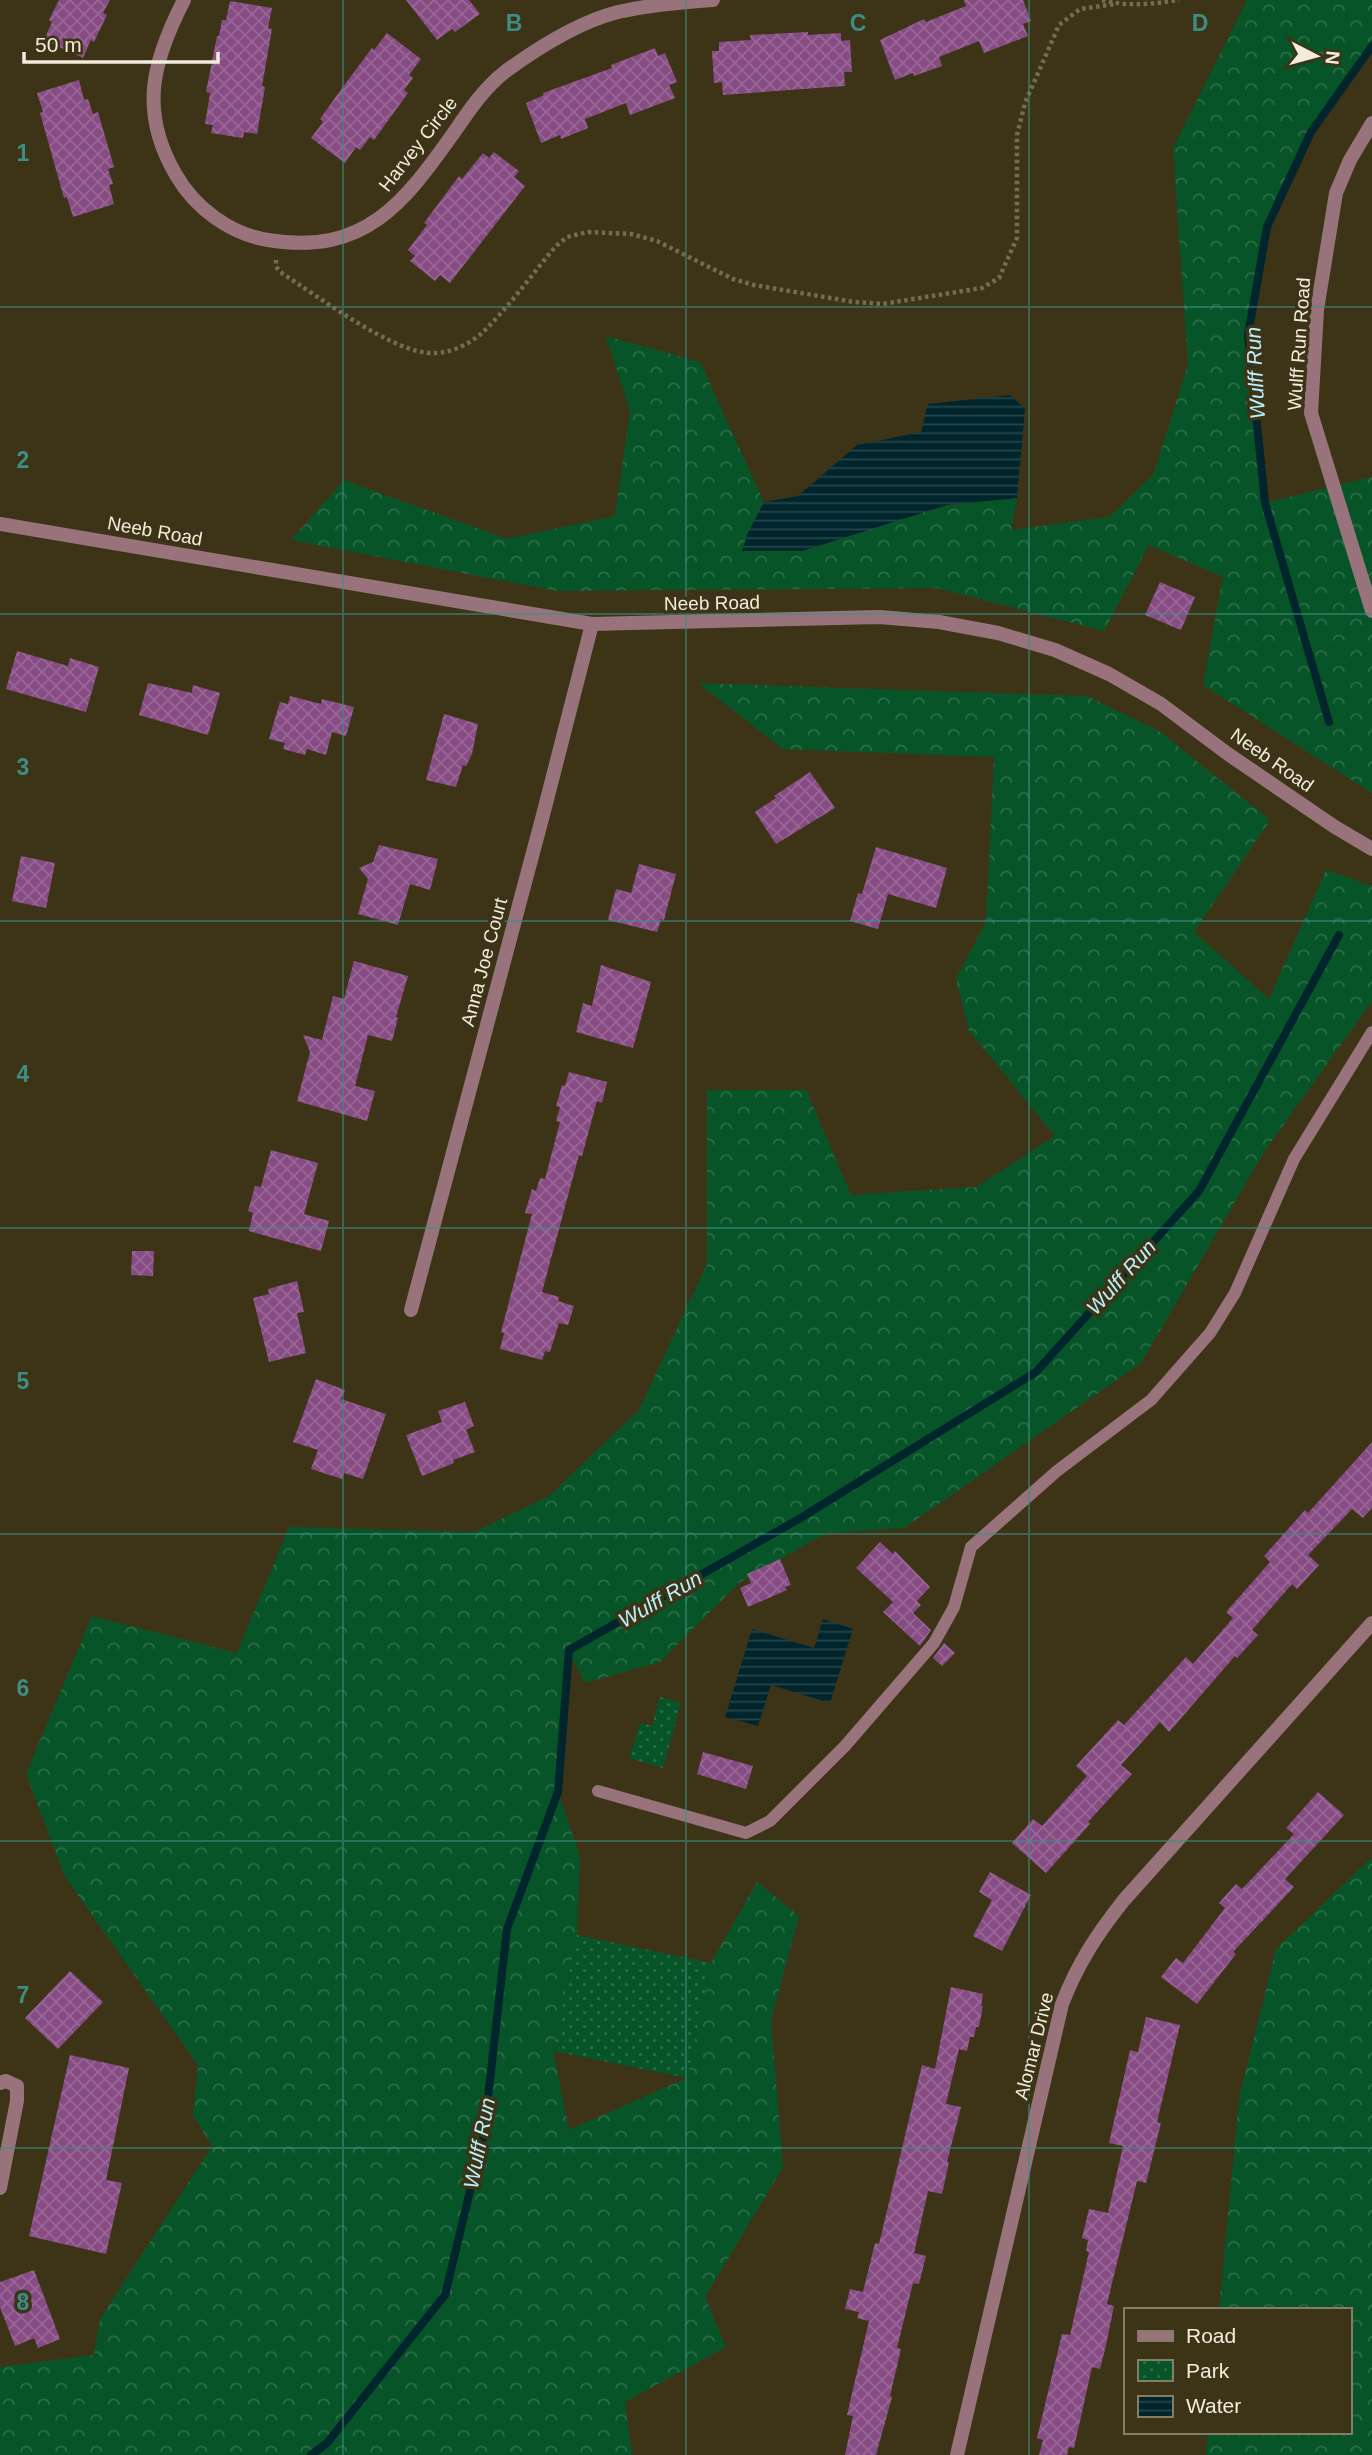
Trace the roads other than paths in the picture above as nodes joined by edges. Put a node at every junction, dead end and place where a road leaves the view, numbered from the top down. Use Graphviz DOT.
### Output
graph roads {
  1 [pos="184,0"];
  2 [pos="713,0"];
  3 [pos="1372,123"];
  4 [pos="0,524"];
  5 [pos="1372,611"];
  6 [pos="592,624"];
  7 [pos="1372,849"];
  8 [pos="1372,1032"];
  9 [pos="411,1310"];
  10 [pos="1372,1623"];
  11 [pos="598,1791"];
  12 [pos="0,2083"];
  13 [pos="0,2188"];
  14 [pos="957,2455"];
  1 -- 2 [label="street, Harvey Circle"];
  3 -- 5 [label="street, Wulff Run Road"];
  4 -- 6 [label="street, Neeb Road"];
  6 -- 7 [label="street, Neeb Road"];
  6 -- 9 [label="street, Anna Joe Court"];
  8 -- 11 [label="lane"];
  10 -- 14 [label="street, Alomar Drive"];
  12 -- 13 [label="street"];
}
